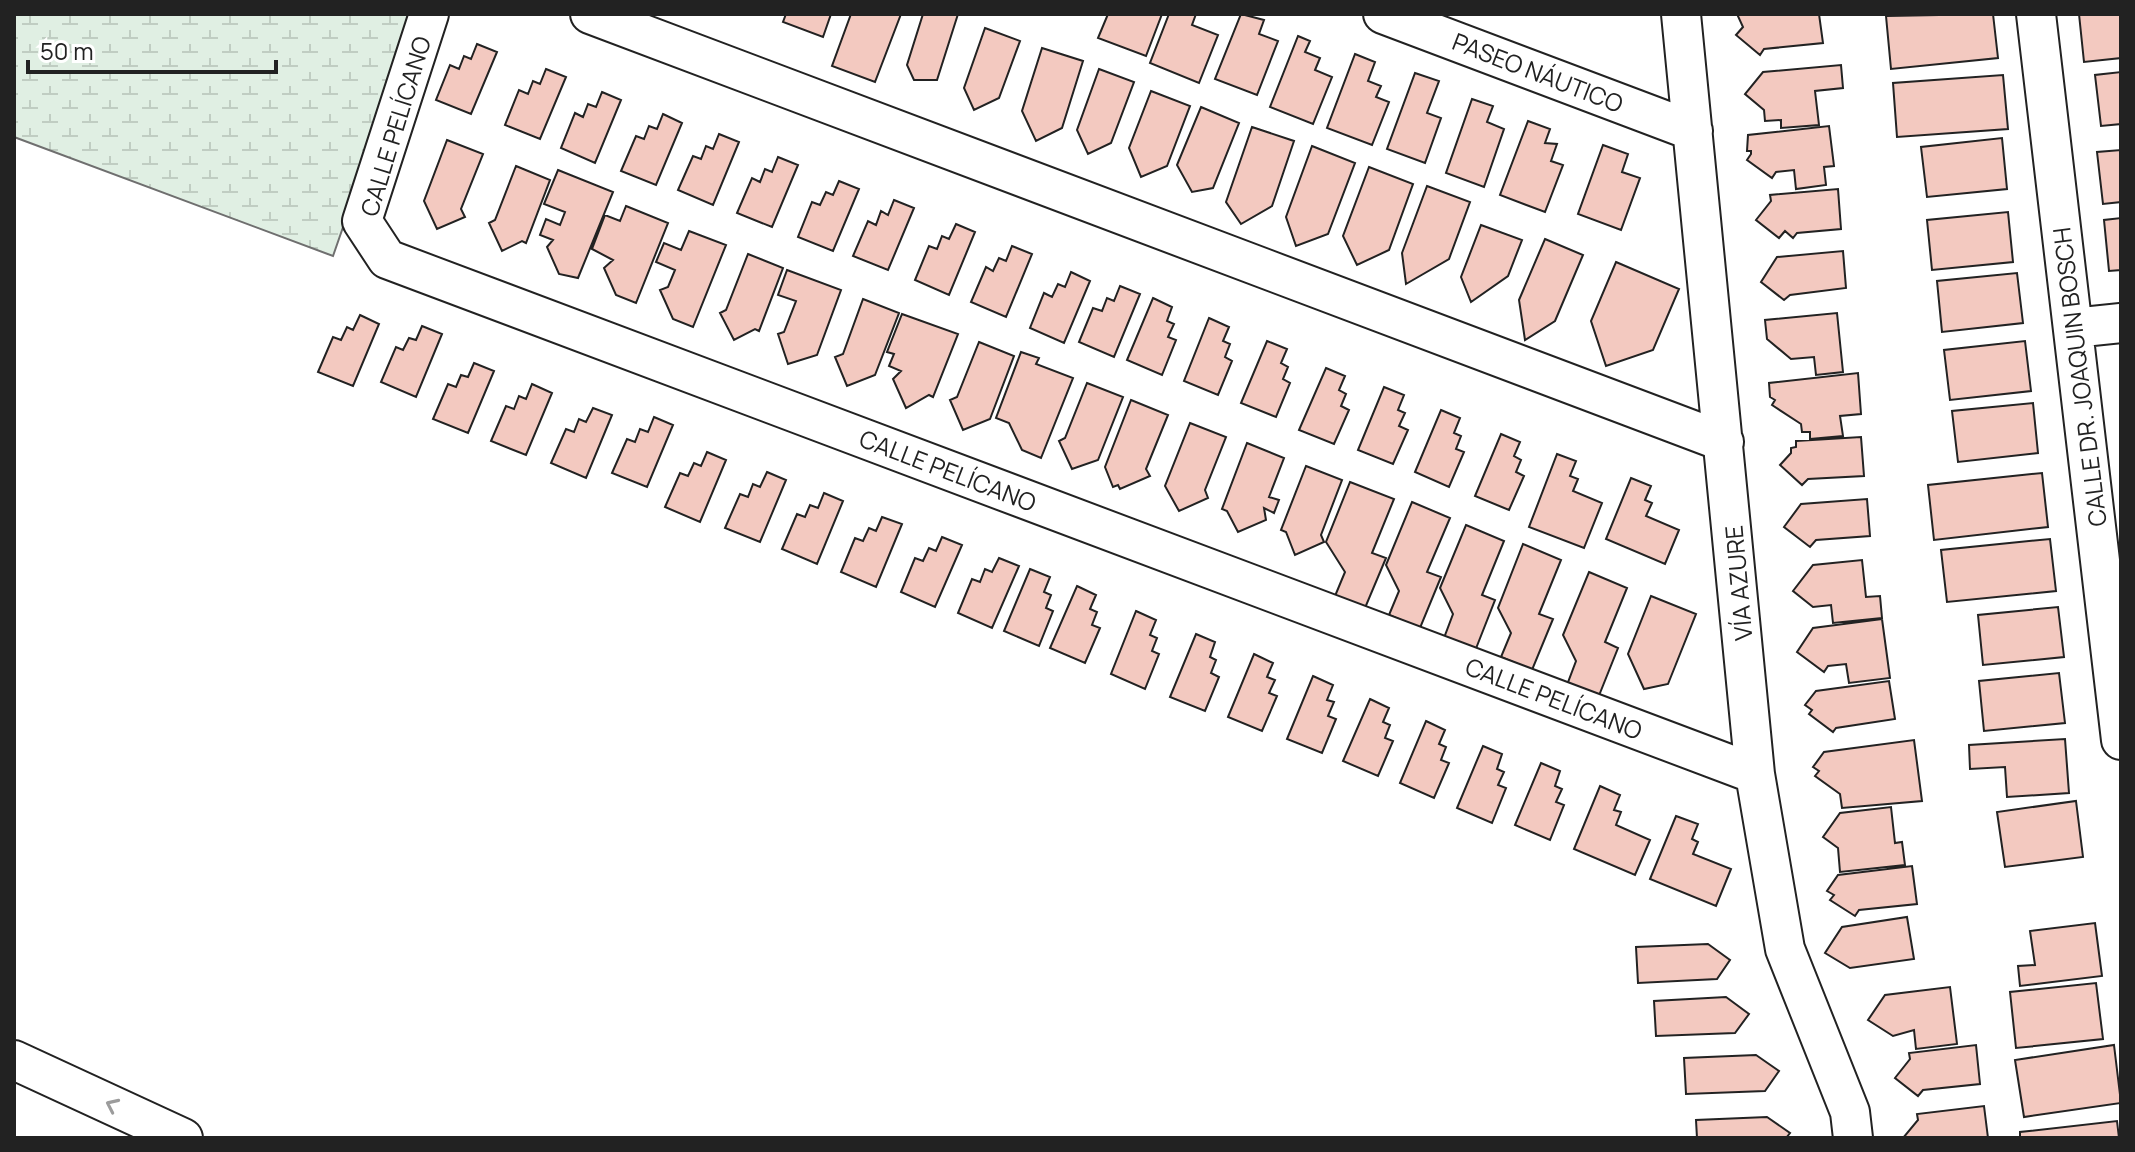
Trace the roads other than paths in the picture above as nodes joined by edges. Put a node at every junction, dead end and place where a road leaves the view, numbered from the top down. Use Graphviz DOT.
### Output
graph roads {
  1 [pos="429,14"];
  2 [pos="590,14"];
  3 [pos="1383,14"];
  4 [pos="1681,14"];
  5 [pos="2036,14"];
  6 [pos="1693,131"];
  7 [pos="2121,323"];
  8 [pos="2073,328"];
  9 [pos="1724,442"];
  10 [pos="2121,740"];
  11 [pos="1755,774"];
  12 [pos="14,1060"];
  13 [pos="183,1138"];
  14 [pos="1853,1138"];
  1 -- 11 [label="street, CALLE PELÍCANO"];
  2 -- 9 [label="street"];
  3 -- 6 [label="street, PASEO NÁUTICO"];
  4 -- 6 [label="street, VÍA AZURE"];
  5 -- 8 [label="street, CALLE DR. JOAQUIN BOSCH"];
  6 -- 9 [label="street, VÍA AZURE"];
  7 -- 8 [label="street"];
  8 -- 10 [label="street, CALLE DR. JOAQUIN BOSCH"];
  9 -- 11 [label="street, VÍA AZURE"];
  11 -- 14 [label="street, VÍA AZURE"];
  13 -- 12 [label="street, one-way"];
}
